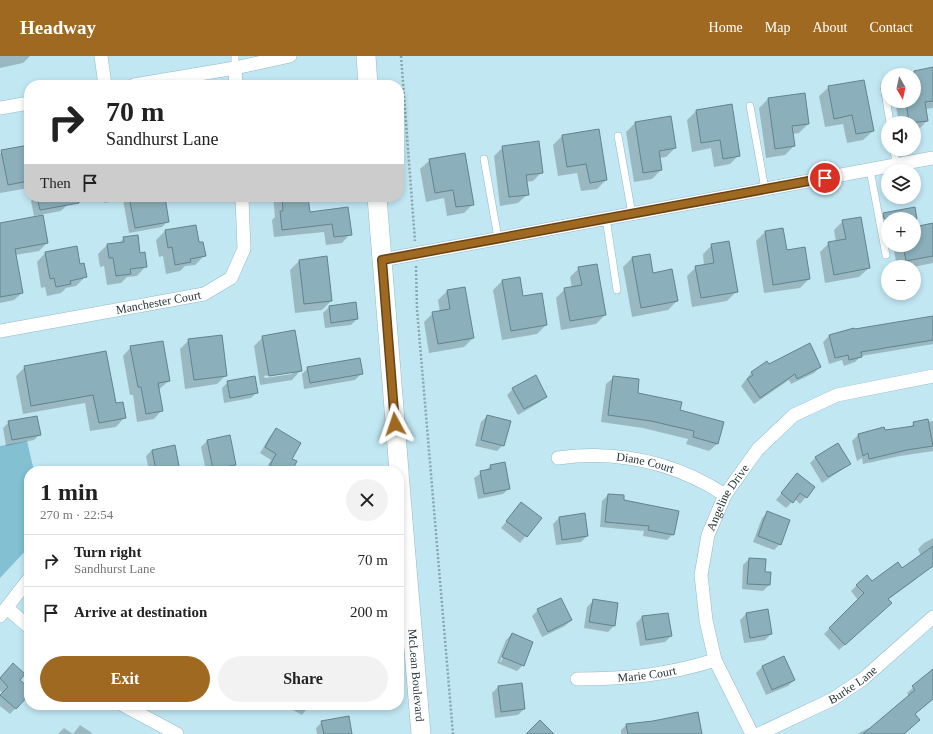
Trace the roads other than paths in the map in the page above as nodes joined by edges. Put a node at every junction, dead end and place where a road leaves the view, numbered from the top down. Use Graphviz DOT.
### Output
graph roads {
  1 [pos="101,56"];
  2 [pos="290,56"];
  3 [pos="366,56"];
  4 [pos="235,62"];
  5 [pos="104,80"];
  6 [pos="156,80"];
  7 [pos="236,80"];
  8 [pos="368,80"];
  9 [pos="24,104"];
  10 [pos="750,106"];
  11 [pos="0,108"];
  12 [pos="618,136"];
  13 [pos="484,158"];
  14 [pos="933,158"];
  15 [pos="901,164"];
  16 [pos="881,168"];
  17 [pos="870,170"];
  18 [pos="765,189"];
  19 [pos="242,202"];
  20 [pos="377,202"];
  21 [pos="632,214"];
  22 [pos="606,218"];
  23 [pos="498,238"];
  24 [pos="886,255"];
  25 [pos="382,260"];
  26 [pos="617,290"];
  27 [pos="0,331"];
  28 [pos="933,376"];
  29 [pos="558,458"];
  30 [pos="399,466"];
  31 [pos="725,495"];
  32 [pos="404,532"];
  33 [pos="24,586"];
  34 [pos="4,612"];
  35 [pos="933,618"];
  36 [pos="24,624"];
  37 [pos="715,660"];
  38 [pos="577,679"];
  39 [pos="132,710"];
  40 [pos="177,734"];
  41 [pos="421,734"];
  42 [pos="752,734"];
  43 [pos="759,734"];
  1 -- 5 [label="street"];
  2 -- 4 [label="street"];
  3 -- 8 [label="main road"];
  4 -- 6 [label="street"];
  4 -- 7 [label="street"];
  9 -- 11 [label="street"];
  10 -- 18 [label="lane"];
  12 -- 21 [label="lane"];
  13 -- 23 [label="lane"];
  14 -- 15 [label="street"];
  16 -- 17 [label="street"];
  17 -- 18 [label="street"];
  17 -- 24 [label="lane"];
  18 -- 21 [label="street"];
  19 -- 27 [label="street, Manchester Court"];
  20 -- 25 [label="main road, McLean Boulevard"];
  21 -- 22 [label="street"];
  22 -- 23 [label="street"];
  22 -- 26 [label="lane"];
  23 -- 25 [label="street"];
  25 -- 30 [label="main road, McLean Boulevard"];
  28 -- 31 [label="street, Angeline Drive"];
  29 -- 31 [label="street, Diane Court"];
  31 -- 37 [label="street, Angeline Drive"];
  32 -- 41 [label="main road, McLean Boulevard"];
  33 -- 34 [label="street"];
  34 -- 36 [label="street"];
  35 -- 43 [label="street, Burke Lane"];
  37 -- 38 [label="street, Marie Court"];
  37 -- 42 [label="street, Angeline Drive"];
  39 -- 40 [label="street"];
}
